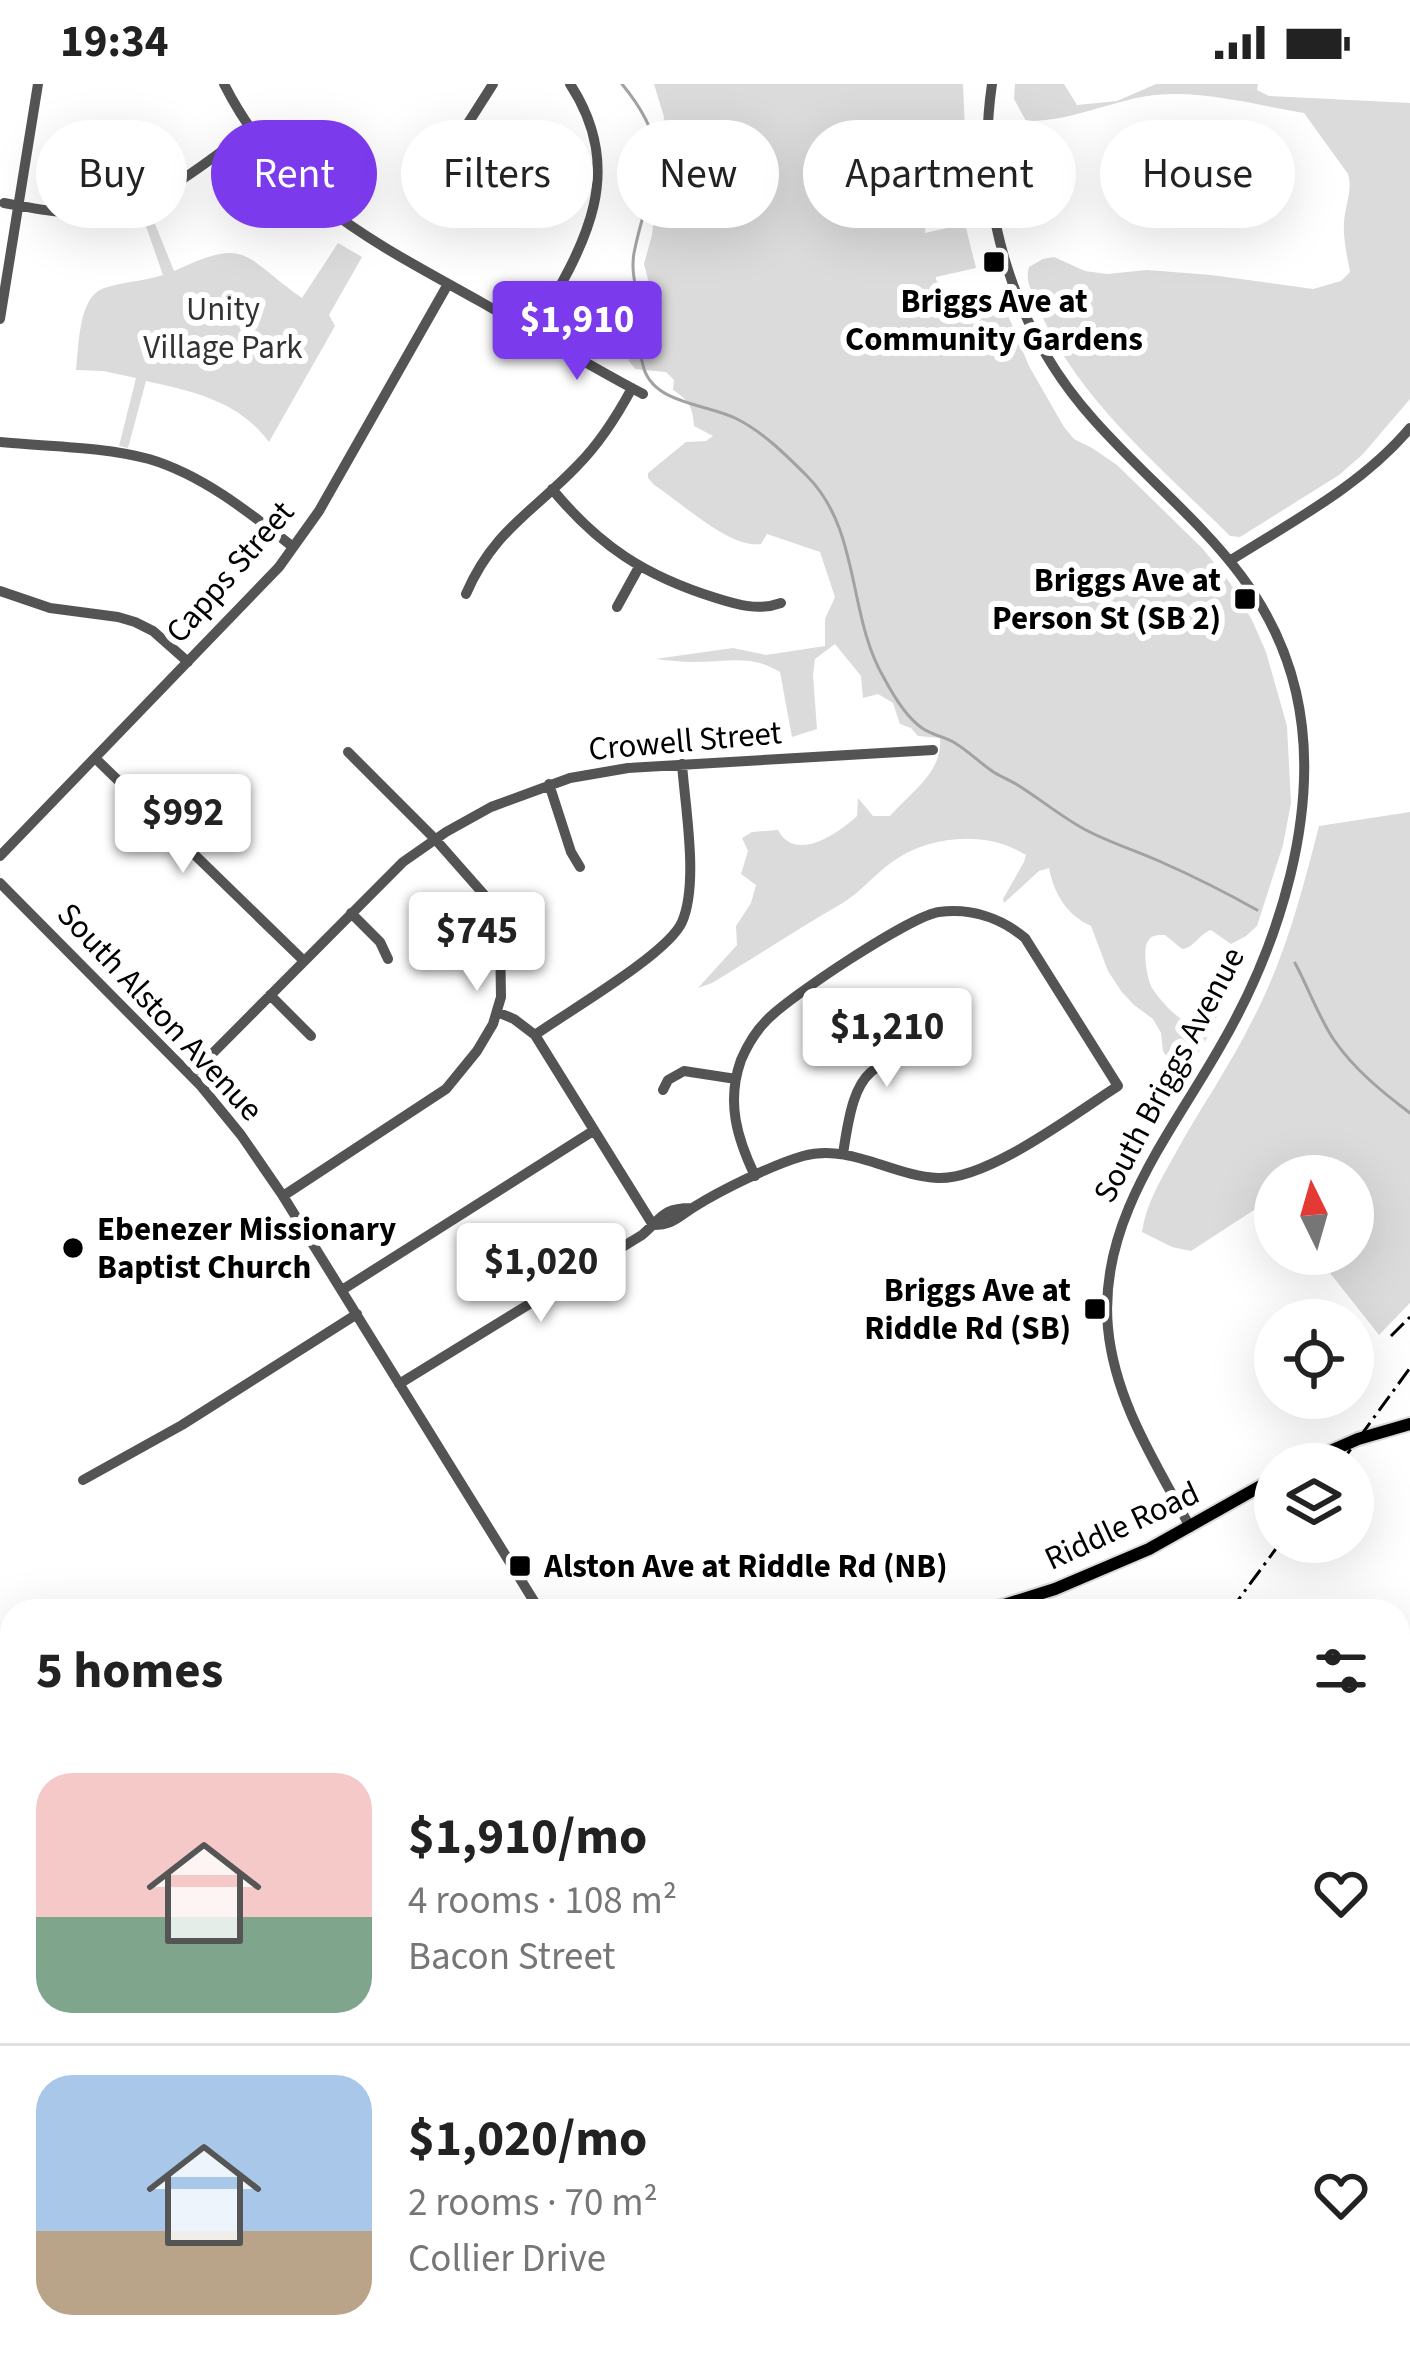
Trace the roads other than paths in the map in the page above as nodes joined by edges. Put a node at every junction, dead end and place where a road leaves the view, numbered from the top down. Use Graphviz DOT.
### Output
graph roads {
  1 [pos="38,84"];
  2 [pos="224,84"];
  3 [pos="494,84"];
  4 [pos="570,84"];
  5 [pos="992,84"];
  6 [pos="244,120"];
  7 [pos="470,120"];
  8 [pos="211,158"];
  9 [pos="4,203"];
  10 [pos="19,206"];
  11 [pos="354,228"];
  12 [pos="448,284"];
  13 [pos="0,319"];
  14 [pos="534,332"];
  15 [pos="1410,428"];
  16 [pos="0,437"];
  17 [pos="551,489"];
  18 [pos="293,547"];
  19 [pos="1231,560"];
  20 [pos="639,567"];
  21 [pos="0,591"];
  22 [pos="466,594"];
  23 [pos="782,603"];
  24 [pos="617,607"];
  25 [pos="188,662"];
  26 [pos="933,750"];
  27 [pos="348,752"];
  28 [pos="95,758"];
  29 [pos="682,764"];
  30 [pos="549,784"];
  31 [pos="435,839"];
  32 [pos="0,856"];
  33 [pos="580,867"];
  34 [pos="0,883"];
  35 [pos="351,913"];
  36 [pos="388,959"];
  37 [pos="303,960"];
  38 [pos="270,995"];
  39 [pos="497,1012"];
  40 [pos="535,1035"];
  41 [pos="311,1036"];
  42 [pos="955,1053"];
  43 [pos="191,1075"];
  44 [pos="736,1079"];
  45 [pos="662,1090"];
  46 [pos="593,1131"];
  47 [pos="843,1154"];
  48 [pos="755,1177"];
  49 [pos="284,1196"];
  50 [pos="653,1226"];
  51 [pos="342,1290"];
  52 [pos="357,1314"];
  53 [pos="400,1384"];
  54 [pos="1410,1424"];
  55 [pos="1349,1443"];
  56 [pos="83,1480"];
  57 [pos="1254,1490"];
  58 [pos="1190,1527"];
  59 [pos="533,1599"];
  60 [pos="1020,1599"];
  1 -- 10 [label="street"];
  2 -- 6 [label="street"];
  3 -- 7 [label="street"];
  4 -- 14 [label="street"];
  5 -- 19 [label="street, South Briggs Avenue"];
  8 -- 10 [label="street"];
  9 -- 10 [label="street"];
  10 -- 13 [label="street"];
  11 -- 12 [label="street"];
  12 -- 14 [label="street"];
  12 -- 18 [label="street, Capps Street"];
  14 -- 17 [label="street"];
  15 -- 19 [label="street"];
  16 -- 18 [label="street"];
  17 -- 20 [label="street"];
  17 -- 22 [label="street"];
  18 -- 25 [label="street, Capps Street"];
  19 -- 58 [label="street, South Briggs Avenue"];
  20 -- 23 [label="street"];
  20 -- 24 [label="street"];
  21 -- 25 [label="street"];
  25 -- 28 [label="street, Capps Street"];
  26 -- 29 [label="street, Crowell Street"];
  27 -- 31 [label="street"];
  28 -- 32 [label="street, Capps Street"];
  28 -- 37 [label="street"];
  29 -- 30 [label="street, Crowell Street"];
  29 -- 40 [label="street"];
  30 -- 31 [label="street, Crowell Street"];
  30 -- 33 [label="street"];
  31 -- 35 [label="street, Crowell Street"];
  31 -- 39 [label="street"];
  34 -- 43 [label="street, South Alston Avenue"];
  35 -- 36 [label="street"];
  35 -- 37 [label="street, Crowell Street"];
  37 -- 38 [label="street, Crowell Street"];
  38 -- 41 [label="street"];
  38 -- 43 [label="street, Crowell Street"];
  39 -- 40 [label="street"];
  39 -- 49 [label="street"];
  40 -- 46 [label="street"];
  42 -- 47 [label="street"];
  43 -- 49 [label="street, South Alston Avenue"];
  44 -- 45 [label="street"];
  44 -- 47 [label="street"];
  44 -- 48 [label="street"];
  46 -- 50 [label="street"];
  46 -- 51 [label="street"];
  47 -- 48 [label="street"];
  48 -- 50 [label="street"];
  49 -- 51 [label="street, South Alston Avenue"];
  50 -- 53 [label="street"];
  51 -- 52 [label="street, South Alston Avenue"];
  52 -- 53 [label="street, South Alston Avenue"];
  52 -- 56 [label="street"];
  53 -- 59 [label="street, South Alston Avenue"];
  54 -- 55 [label="main road"];
  57 -- 58 [label="main road, Riddle Road"];
  58 -- 60 [label="main road, Riddle Road"];
}
